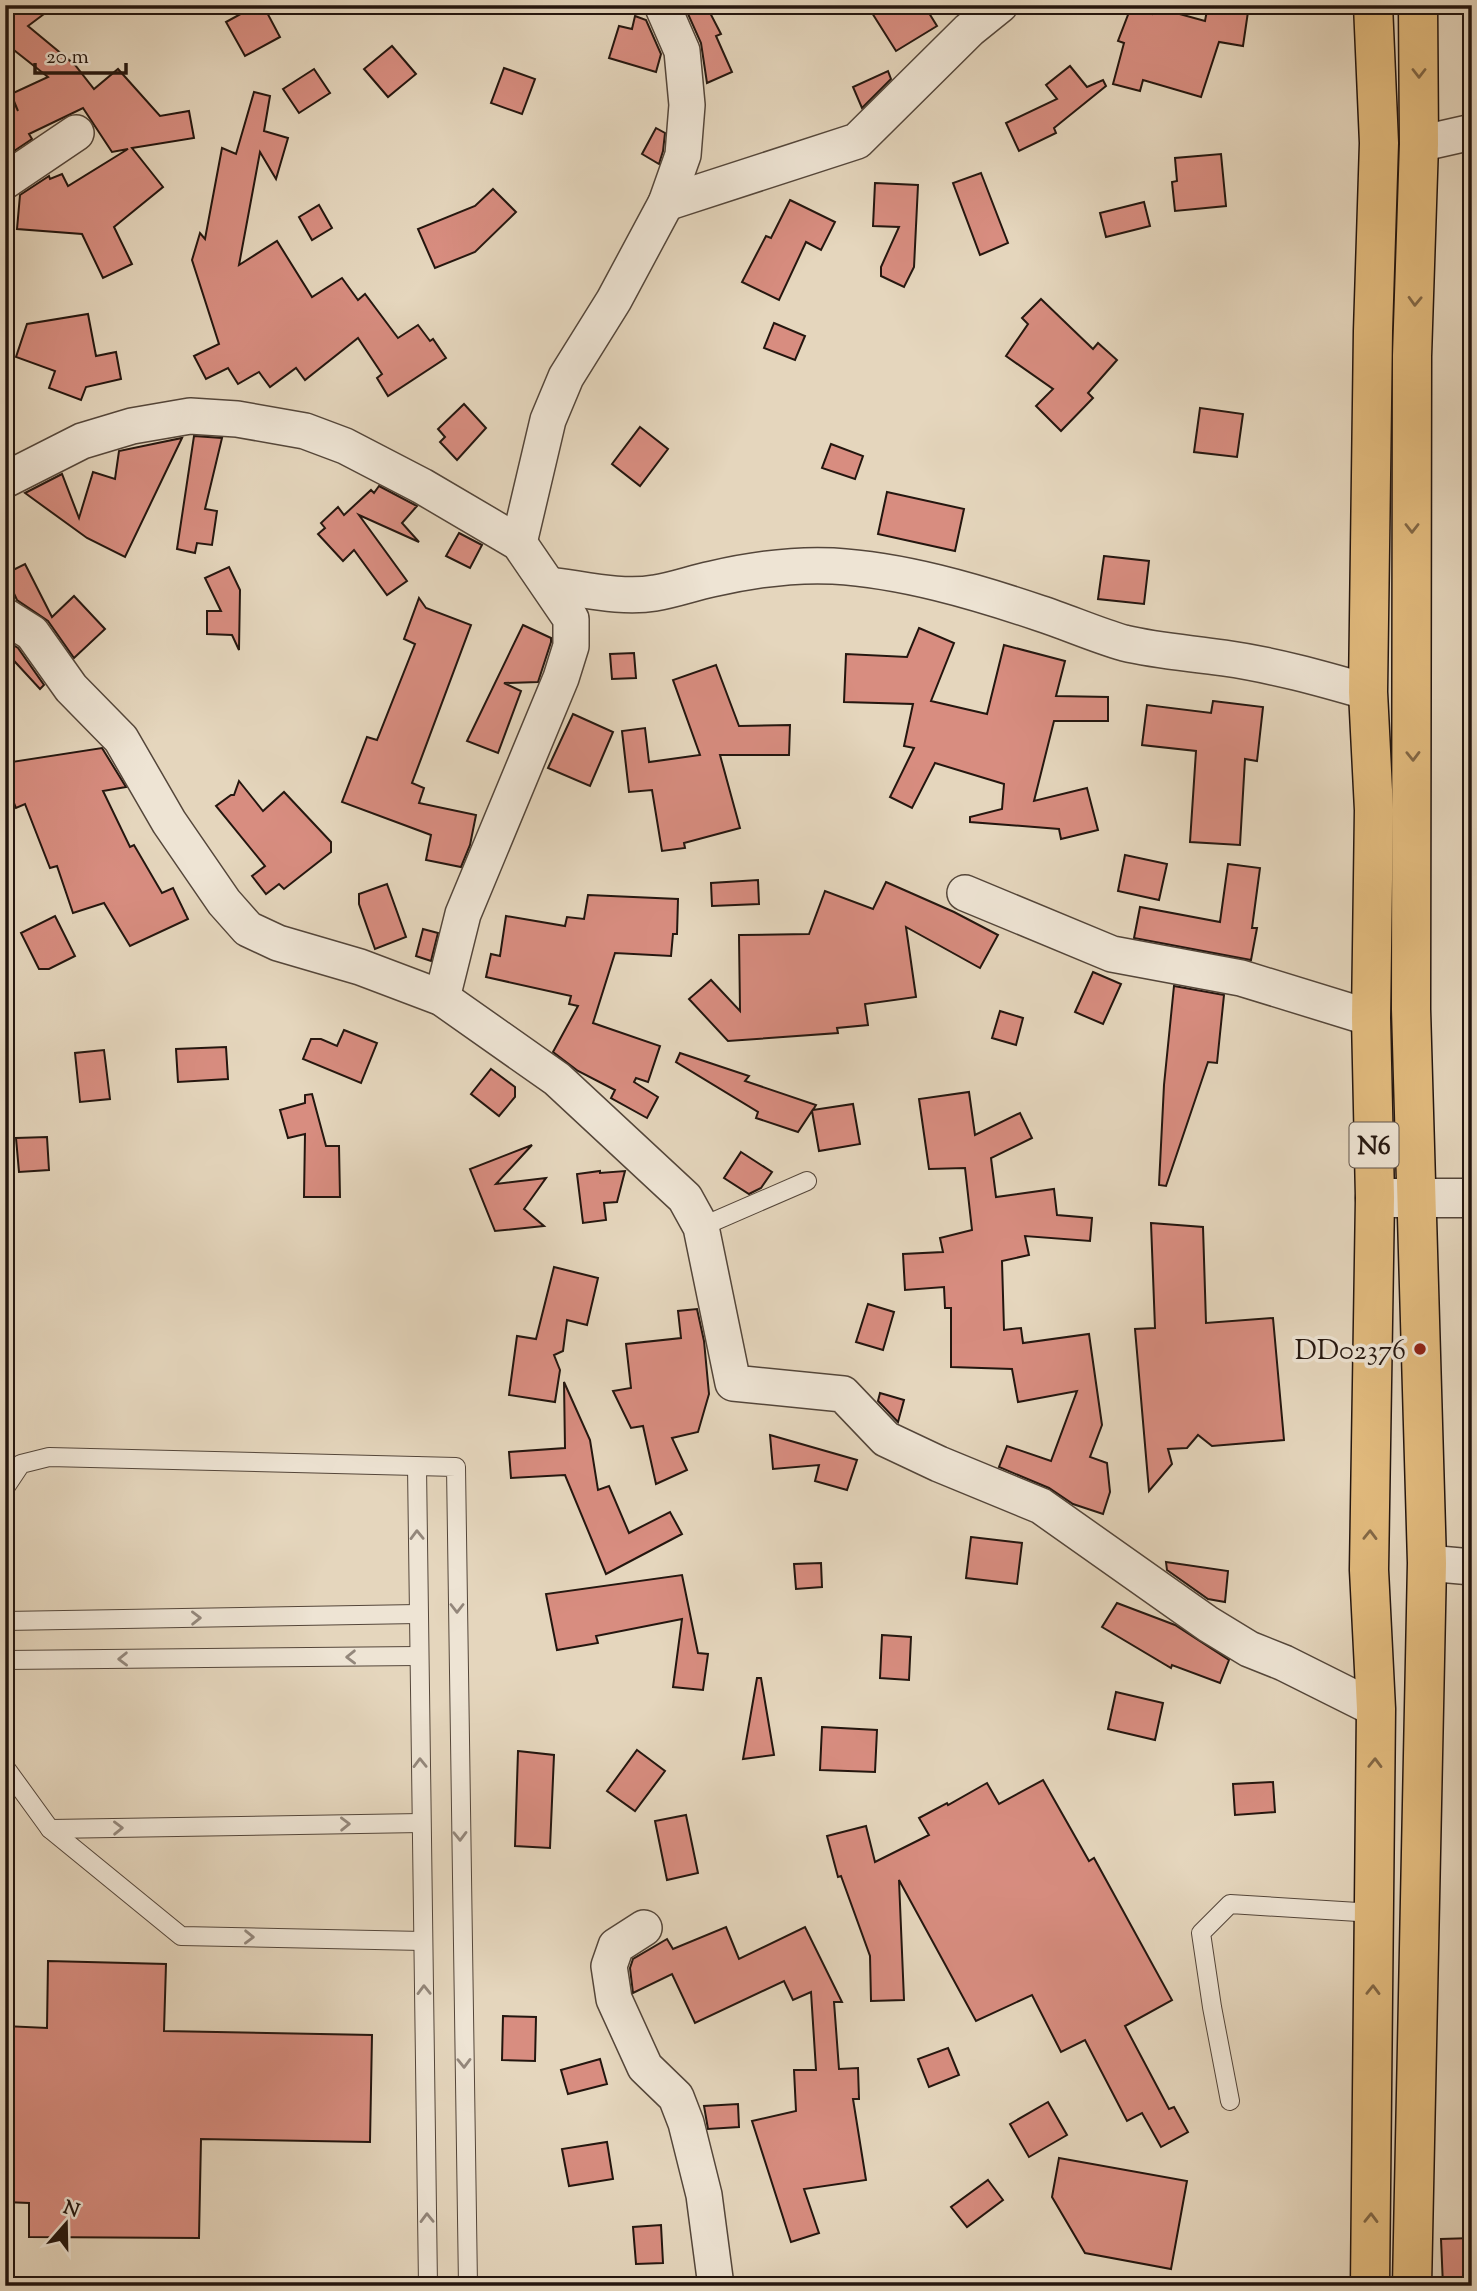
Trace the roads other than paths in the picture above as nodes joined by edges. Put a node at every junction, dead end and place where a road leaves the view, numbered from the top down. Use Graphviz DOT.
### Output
graph roads {
  1 [pos="662,5"];
  2 [pos="1000,5"];
  3 [pos="1373,5"];
  4 [pos="1418,5"];
  5 [pos="1472,132"];
  6 [pos="76,133"];
  7 [pos="1419,144"];
  8 [pos="5,181"];
  9 [pos="666,203"];
  10 [pos="5,480"];
  11 [pos="519,543"];
  12 [pos="550,585"];
  13 [pos="5,616"];
  14 [pos="1368,692"];
  15 [pos="965,893"];
  16 [pos="442,998"];
  17 [pos="1371,1018"];
  18 [pos="807,1181"];
  19 [pos="1375,1198"];
  20 [pos="1415,1198"];
  21 [pos="1472,1198"];
  22 [pos="701,1227"];
  23 [pos="416,1466"];
  24 [pos="5,1488"];
  25 [pos="1427,1563"];
  26 [pos="1472,1567"];
  27 [pos="418,1614"];
  28 [pos="5,1622"];
  29 [pos="419,1656"];
  30 [pos="5,1660"];
  31 [pos="1376,1709"];
  32 [pos="5,1767"];
  33 [pos="421,1823"];
  34 [pos="50,1829"];
  35 [pos="1374,1913"];
  36 [pos="644,1928"];
  37 [pos="423,1941"];
  38 [pos="1230,2101"];
  39 [pos="428,2286"];
  40 [pos="468,2286"];
  41 [pos="716,2286"];
  42 [pos="1370,2286"];
  43 [pos="1412,2286"];
  1 -- 9 [label="street"];
  2 -- 9 [label="street"];
  3 -- 14 [label="highway, N6"];
  4 -- 7 [label="highway, N6, one-way"];
  5 -- 7 [label="street"];
  6 -- 8 [label="street"];
  7 -- 20 [label="highway, N6, one-way"];
  9 -- 11 [label="street"];
  10 -- 11 [label="street"];
  11 -- 12 [label="street"];
  12 -- 14 [label="street"];
  12 -- 16 [label="street"];
  13 -- 16 [label="street"];
  14 -- 17 [label="highway, N6"];
  15 -- 17 [label="street"];
  16 -- 22 [label="street"];
  17 -- 19 [label="highway, N6"];
  18 -- 22 [label="lane"];
  19 -- 20 [label="street"];
  31 -- 19 [label="highway, N6, one-way"];
  20 -- 21 [label="street"];
  20 -- 25 [label="highway, N6"];
  22 -- 31 [label="street"];
  23 -- 24 [label="lane"];
  27 -- 23 [label="lane, one-way"];
  23 -- 40 [label="lane, one-way"];
  25 -- 26 [label="street"];
  25 -- 43 [label="highway, N6"];
  28 -- 27 [label="lane, one-way"];
  27 -- 29 [label="lane"];
  29 -- 30 [label="lane, one-way"];
  33 -- 29 [label="lane, one-way"];
  35 -- 31 [label="highway, N6, one-way"];
  32 -- 34 [label="lane"];
  34 -- 33 [label="lane, one-way"];
  33 -- 37 [label="lane"];
  34 -- 37 [label="lane, one-way"];
  35 -- 38 [label="lane"];
  42 -- 35 [label="highway, N6, one-way"];
  36 -- 41 [label="street"];
  39 -- 37 [label="lane, one-way"];
}
